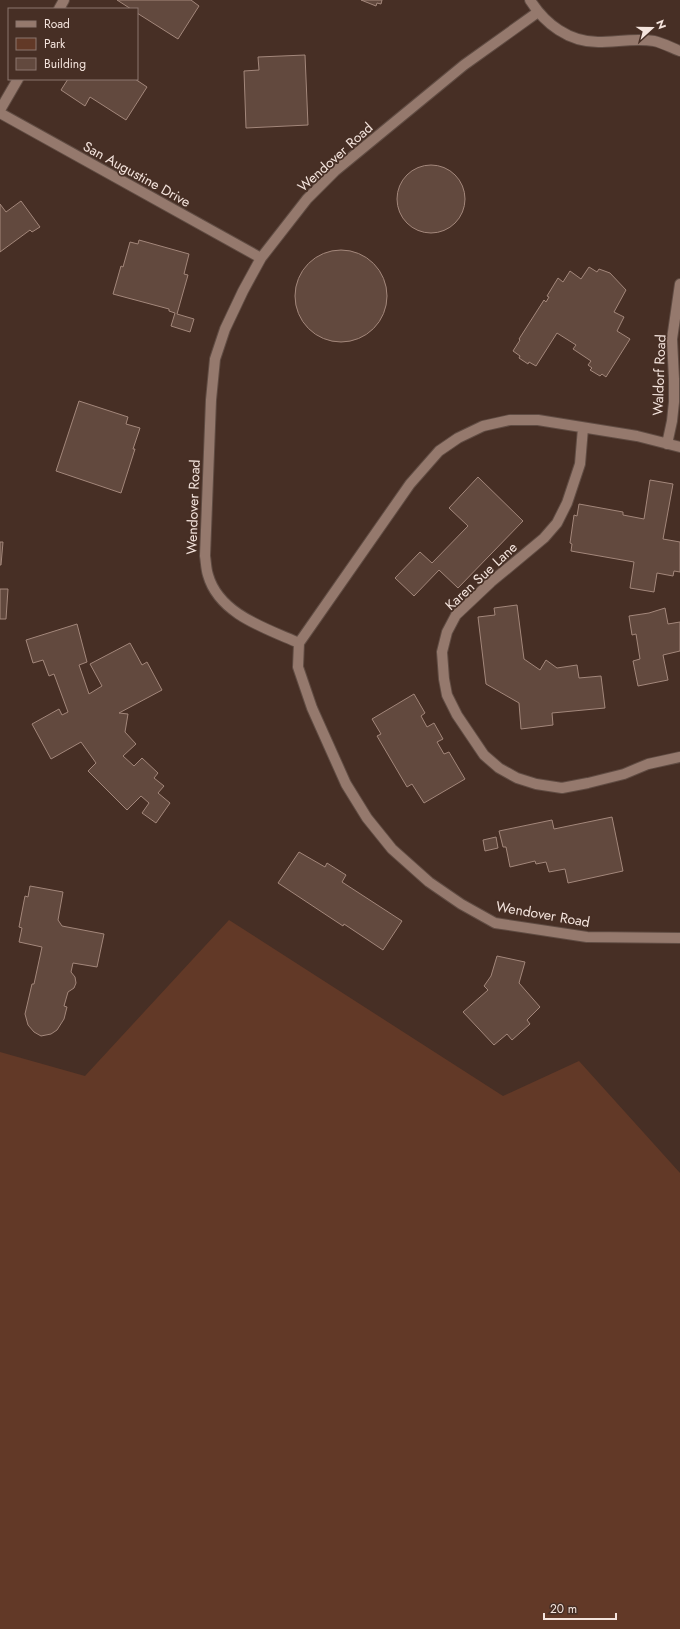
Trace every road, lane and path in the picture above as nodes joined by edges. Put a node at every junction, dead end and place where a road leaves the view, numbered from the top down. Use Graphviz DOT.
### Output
graph roads {
  1 [pos="530,0"];
  2 [pos="538,12"];
  3 [pos="680,51"];
  4 [pos="17,80"];
  5 [pos="0,110"];
  6 [pos="0,113"];
  7 [pos="262,258"];
  8 [pos="680,284"];
  9 [pos="583,428"];
  10 [pos="667,444"];
  11 [pos="680,447"];
  12 [pos="299,643"];
  13 [pos="680,756"];
  14 [pos="680,938"];
  1 -- 2 [label="street"];
  2 -- 3 [label="street"];
  2 -- 7 [label="street, Wendover Road"];
  4 -- 5 [label="street"];
  6 -- 7 [label="street, San Augustine Drive"];
  7 -- 12 [label="street, Wendover Road"];
  8 -- 10 [label="street, Waldorf Road"];
  9 -- 10 [label="street"];
  9 -- 12 [label="street"];
  9 -- 13 [label="street, Karen Sue Lane"];
  10 -- 11 [label="street"];
  12 -- 14 [label="street, Wendover Road"];
}
